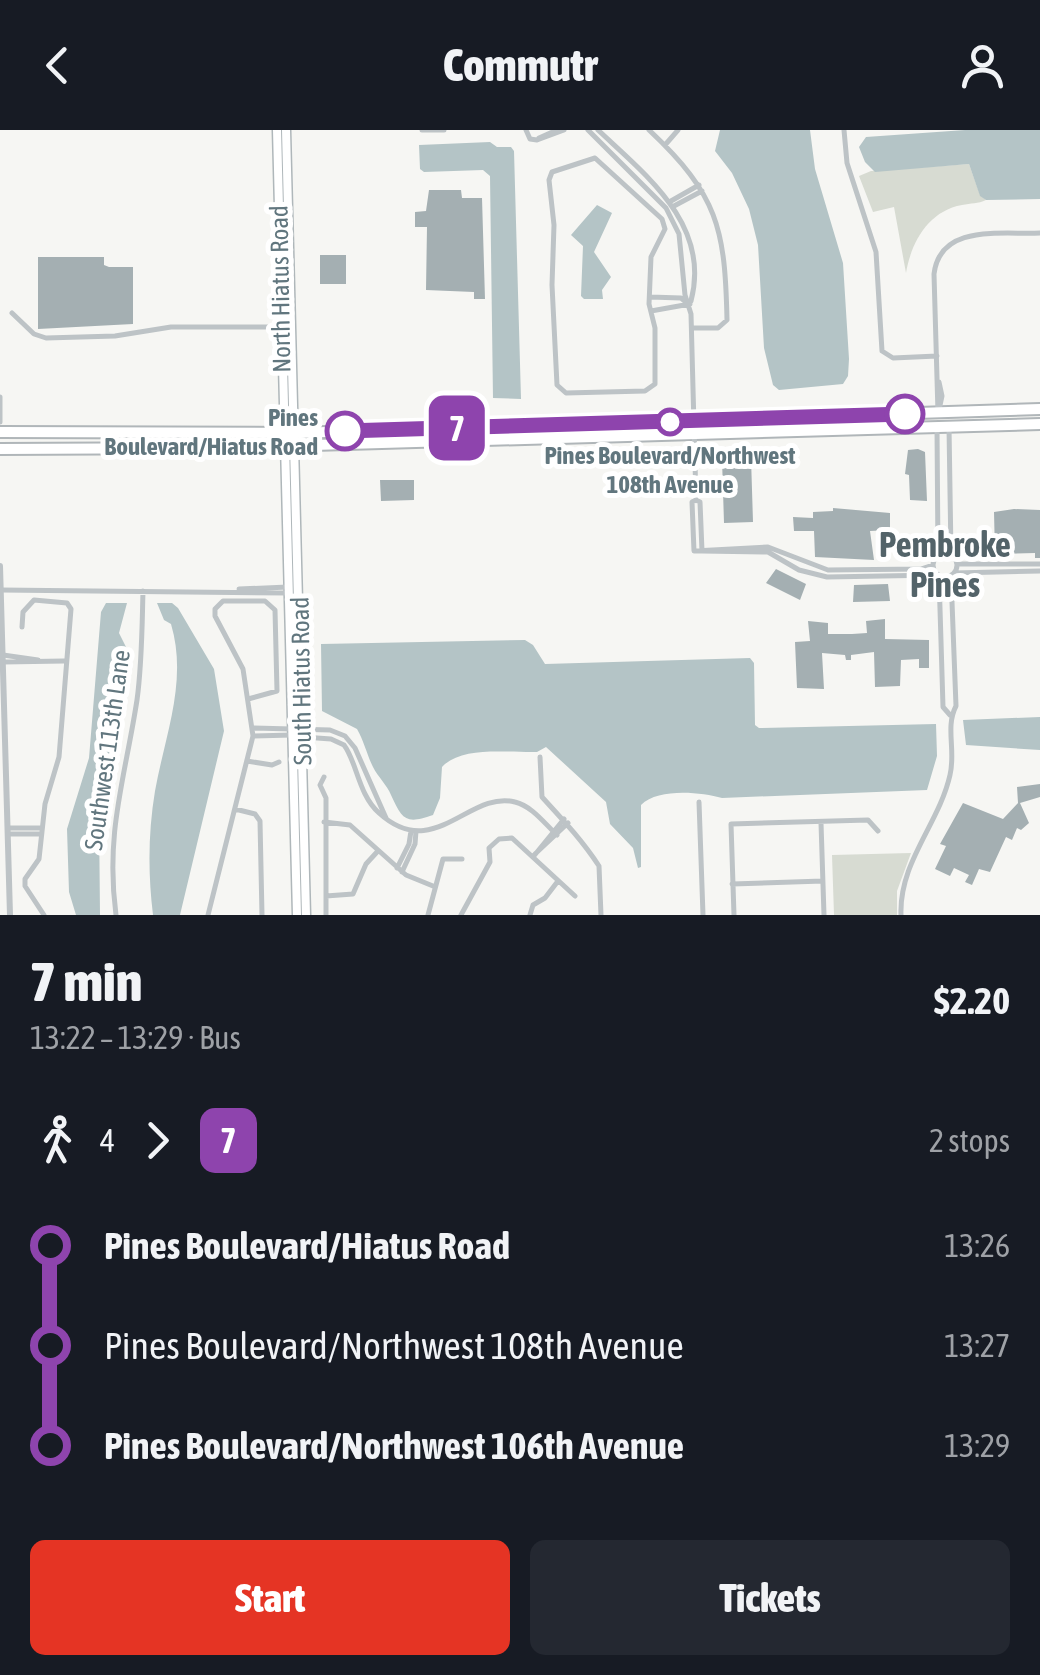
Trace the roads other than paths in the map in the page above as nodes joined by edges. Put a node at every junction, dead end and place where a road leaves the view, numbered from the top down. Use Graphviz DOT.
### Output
graph roads {
  1 [pos="277,130"];
  2 [pos="286,130"];
  3 [pos="422,130"];
  4 [pos="444,130"];
  5 [pos="526,130"];
  6 [pos="560,130"];
  7 [pos="588,130"];
  8 [pos="598,130"];
  9 [pos="648,130"];
  10 [pos="678,130"];
  11 [pos="844,130"];
  12 [pos="664,144"];
  13 [pos="701,188"];
  14 [pos="670,205"];
  15 [pos="1040,234"];
  16 [pos="650,297"];
  17 [pos="690,304"];
  18 [pos="651,311"];
  19 [pos="12,313"];
  20 [pos="281,327"];
  21 [pos="692,328"];
  22 [pos="937,356"];
  23 [pos="0,397"];
  24 [pos="1040,409"];
  25 [pos="938,412"];
  26 [pos="962,412"];
  27 [pos="693,421"];
  28 [pos="0,422"];
  29 [pos="1040,424"];
  30 [pos="943,427"];
  31 [pos="922,428"];
  32 [pos="0,432"];
  33 [pos="283,432"];
  34 [pos="296,433"];
  35 [pos="694,435"];
  36 [pos="283,448"];
  37 [pos="296,448"];
  38 [pos="0,449"];
  39 [pos="286,545"];
  40 [pos="698,551"];
  41 [pos="951,554"];
  42 [pos="938,555"];
  43 [pos="932,564"];
  44 [pos="957,564"];
  45 [pos="0,566"];
  46 [pos="1040,568"];
  47 [pos="953,574"];
  48 [pos="939,576"];
  49 [pos="1,590"];
  50 [pos="288,590"];
  51 [pos="143,591"];
  52 [pos="299,592"];
  53 [pos="22,627"];
  54 [pos="299,643"];
  55 [pos="3,659"];
  56 [pos="64,661"];
  57 [pos="248,699"];
  58 [pos="950,715"];
  59 [pos="253,732"];
  60 [pos="297,732"];
  61 [pos="540,757"];
  62 [pos="247,760"];
  63 [pos="279,762"];
  64 [pos="324,776"];
  65 [pos="699,802"];
  66 [pos="234,809"];
  67 [pos="566,821"];
  68 [pos="324,822"];
  69 [pos="821,822"];
  70 [pos="878,830"];
  71 [pos="9,831"];
  72 [pos="40,831"];
  73 [pos="413,831"];
  74 [pos="555,833"];
  75 [pos="378,852"];
  76 [pos="534,856"];
  77 [pos="462,859"];
  78 [pos="399,870"];
  79 [pos="558,881"];
  80 [pos="823,881"];
  81 [pos="732,884"];
  82 [pos="434,886"];
  83 [pos="326,896"];
  84 [pos="575,896"];
  85 [pos="10,915"];
  86 [pos="44,915"];
  87 [pos="116,915"];
  88 [pos="208,915"];
  89 [pos="262,915"];
  90 [pos="297,915"];
  91 [pos="306,915"];
  92 [pos="326,915"];
  93 [pos="428,915"];
  94 [pos="461,915"];
  95 [pos="530,915"];
  96 [pos="601,915"];
  97 [pos="703,915"];
  98 [pos="734,915"];
  99 [pos="824,915"];
  100 [pos="901,915"];
  1 -- 20 [label="main road, North Hiatus Road"];
  2 -- 34 [label="main road, North Hiatus Road"];
  3 -- 4 [label="street"];
  5 -- 6 [label="street"];
  7 -- 14 [label="street"];
  8 -- 14 [label="street"];
  9 -- 12 [label="street"];
  10 -- 12 [label="street"];
  11 -- 22 [label="street"];
  12 -- 13 [label="street"];
  13 -- 14 [label="street"];
  13 -- 21 [label="street"];
  14 -- 17 [label="street"];
  15 -- 22 [label="street"];
  16 -- 17 [label="street"];
  16 -- 18 [label="street"];
  16 -- 18 [label="street"];
  17 -- 18 [label="street"];
  17 -- 21 [label="street"];
  19 -- 20 [label="street"];
  20 -- 33 [label="main road, North Hiatus Road"];
  21 -- 27 [label="street"];
  22 -- 25 [label="street"];
  23 -- 28 [label="street"];
  24 -- 26 [label="highway"];
  25 -- 26 [label="highway"];
  25 -- 27 [label="highway"];
  25 -- 31 [label="highway"];
  26 -- 30 [label="highway"];
  27 -- 34 [label="highway"];
  27 -- 35 [label="street"];
  29 -- 30 [label="highway"];
  30 -- 31 [label="highway"];
  30 -- 41 [label="street"];
  30 -- 42 [label="street"];
  31 -- 35 [label="highway"];
  32 -- 33 [label="highway"];
  33 -- 34 [label="highway"];
  33 -- 36 [label="main road, North Hiatus Road"];
  34 -- 37 [label="main road, North Hiatus Road"];
  35 -- 37 [label="highway"];
  35 -- 40 [label="street"];
  36 -- 37 [label="highway"];
  36 -- 38 [label="highway"];
  36 -- 39 [label="main road, South Hiatus Road"];
  37 -- 52 [label="main road, South Hiatus Road"];
  39 -- 50 [label="main road, South Hiatus Road"];
  39 -- 52 [label="main road"];
  40 -- 43 [label="street"];
  40 -- 48 [label="street"];
  41 -- 42 [label="street"];
  41 -- 44 [label="street"];
  42 -- 43 [label="street"];
  43 -- 48 [label="street"];
  44 -- 46 [label="street"];
  44 -- 47 [label="street"];
  45 -- 49 [label="street"];
  46 -- 47 [label="street"];
  47 -- 48 [label="street"];
  47 -- 58 [label="street"];
  48 -- 58 [label="street"];
  49 -- 51 [label="street"];
  49 -- 55 [label="street"];
  50 -- 51 [label="street"];
  50 -- 54 [label="main road"];
  50 -- 60 [label="main road, South Hiatus Road"];
  51 -- 87 [label="street, Southwest 113th Lane"];
  52 -- 54 [label="main road, South Hiatus Road"];
  53 -- 56 [label="street"];
  54 -- 60 [label="main road, South Hiatus Road"];
  55 -- 56 [label="street"];
  55 -- 71 [label="street"];
  56 -- 72 [label="street"];
  57 -- 57 [label="street"];
  57 -- 59 [label="street"];
  58 -- 100 [label="street"];
  59 -- 60 [label="street"];
  59 -- 62 [label="street"];
  60 -- 73 [label="street"];
  60 -- 90 [label="main road, South Hiatus Road"];
  60 -- 91 [label="main road, South Hiatus Road"];
  61 -- 67 [label="street"];
  62 -- 63 [label="street"];
  62 -- 66 [label="street"];
  64 -- 68 [label="street"];
  65 -- 97 [label="street"];
  66 -- 88 [label="street"];
  66 -- 89 [label="street"];
  67 -- 74 [label="street"];
  67 -- 96 [label="street"];
  68 -- 75 [label="street"];
  68 -- 83 [label="street"];
  69 -- 70 [label="street"];
  69 -- 80 [label="street"];
  69 -- 81 [label="street"];
  71 -- 72 [label="street"];
  71 -- 85 [label="street"];
  72 -- 86 [label="street"];
  73 -- 74 [label="street"];
  73 -- 78 [label="street"];
  74 -- 76 [label="street"];
  75 -- 78 [label="street"];
  75 -- 83 [label="street"];
  76 -- 79 [label="street"];
  76 -- 94 [label="street"];
  77 -- 82 [label="street"];
  78 -- 82 [label="street"];
  79 -- 84 [label="street"];
  79 -- 95 [label="street"];
  80 -- 81 [label="street"];
  80 -- 99 [label="street"];
  81 -- 98 [label="street"];
  82 -- 93 [label="street"];
  83 -- 92 [label="street"];
}
